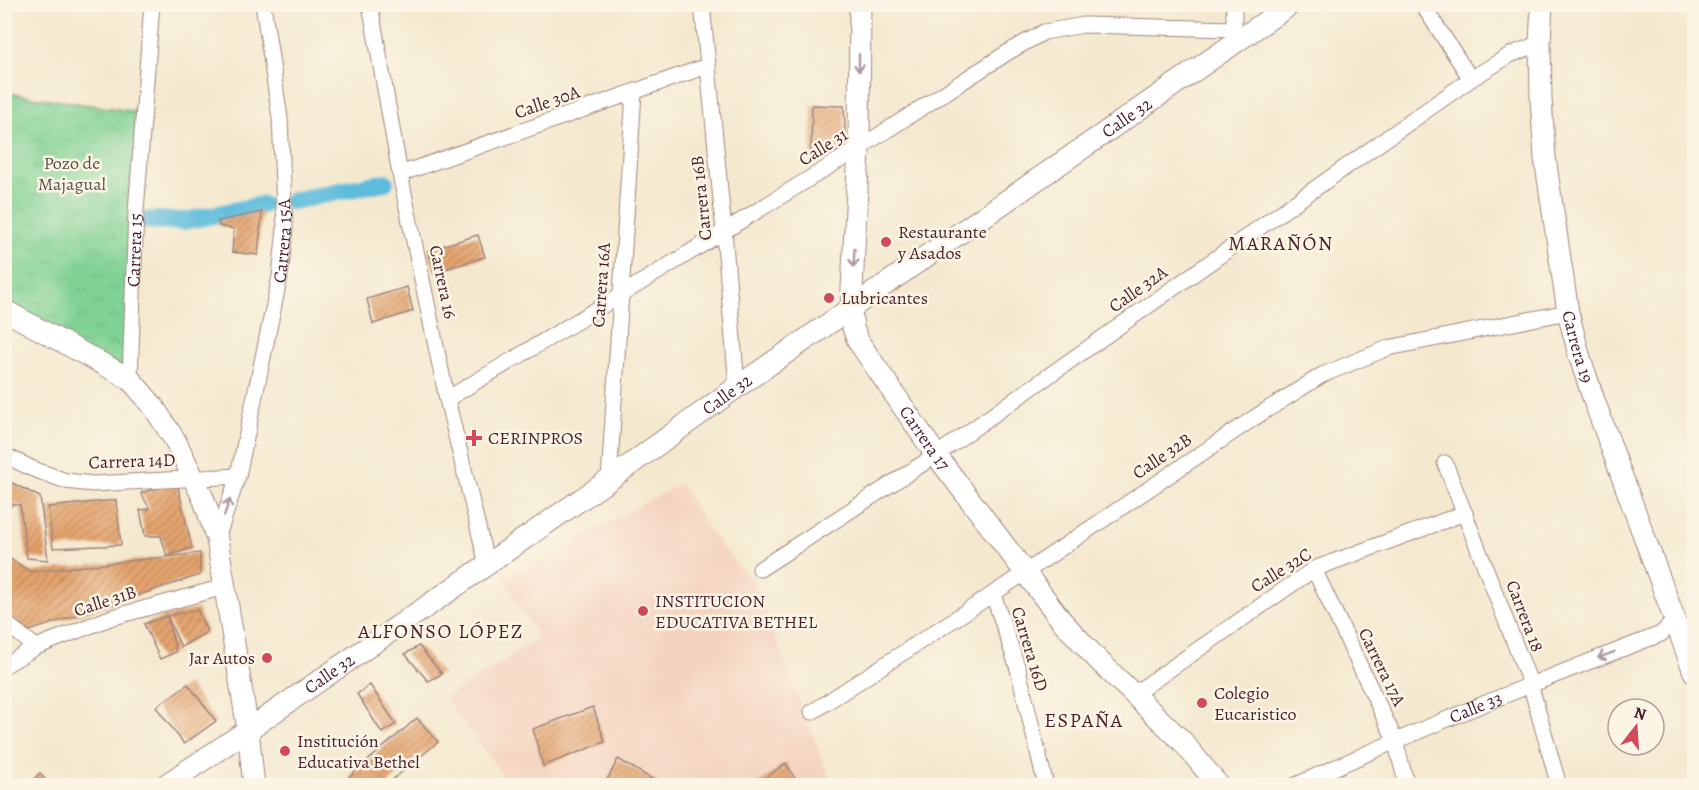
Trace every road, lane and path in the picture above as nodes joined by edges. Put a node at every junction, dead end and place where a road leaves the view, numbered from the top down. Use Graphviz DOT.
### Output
graph roads {
  1 [pos="152,4"];
  2 [pos="263,4"];
  3 [pos="370,4"];
  4 [pos="702,4"];
  5 [pos="860,4"];
  6 [pos="1234,4"];
  7 [pos="1291,4"];
  8 [pos="1422,4"];
  9 [pos="1542,4"];
  10 [pos="1237,34"];
  11 [pos="1540,43"];
  12 [pos="707,66"];
  13 [pos="1471,79"];
  14 [pos="634,92"];
  15 [pos="859,148"];
  16 [pos="400,174"];
  17 [pos="724,231"];
  18 [pos="619,296"];
  19 [pos="4,310"];
  20 [pos="851,310"];
  21 [pos="1568,312"];
  22 [pos="130,379"];
  23 [pos="737,387"];
  24 [pos="447,399"];
  25 [pos="4,455"];
  26 [pos="936,455"];
  27 [pos="1445,463"];
  28 [pos="238,476"];
  29 [pos="194,478"];
  30 [pos="609,480"];
  31 [pos="1465,513"];
  32 [pos="217,539"];
  33 [pos="487,565"];
  34 [pos="760,569"];
  35 [pos="1314,569"];
  36 [pos="1024,572"];
  37 [pos="224,587"];
  38 [pos="993,594"];
  39 [pos="4,622"];
  40 [pos="1681,628"];
  41 [pos="36,646"];
  42 [pos="4,666"];
  43 [pos="1695,672"];
  44 [pos="1530,683"];
  45 [pos="1134,694"];
  46 [pos="812,712"];
  47 [pos="248,730"];
  48 [pos="1395,740"];
  49 [pos="164,786"];
  50 [pos="254,786"];
  51 [pos="1046,786"];
  52 [pos="1219,786"];
  53 [pos="1294,786"];
  54 [pos="1407,786"];
  55 [pos="1559,786"];
  1 -- 22 [label="street, Carrera 15"];
  2 -- 28 [label="street, Carrera 15A"];
  3 -- 16 [label="street, Carrera 16"];
  4 -- 12 [label="street, Carrera 16B"];
  5 -- 15 [label="main road, Carrera 17, one-way"];
  6 -- 10 [label="street"];
  7 -- 10 [label="main road, Calle 32"];
  8 -- 13 [label="street"];
  9 -- 11 [label="main road, Carrera 19"];
  10 -- 15 [label="street, Calle 31"];
  10 -- 20 [label="main road, Calle 32"];
  11 -- 13 [label="street, Calle 32A"];
  11 -- 21 [label="main road, Carrera 19"];
  12 -- 14 [label="street, Calle 30A"];
  12 -- 17 [label="street, Carrera 16B"];
  13 -- 26 [label="street, Calle 32A"];
  14 -- 16 [label="street, Calle 30A"];
  14 -- 18 [label="street, Carrera 16A"];
  15 -- 17 [label="street, Calle 31"];
  15 -- 20 [label="main road, Carrera 17, one-way"];
  16 -- 24 [label="street, Carrera 16"];
  17 -- 18 [label="street, Calle 31"];
  17 -- 23 [label="street, Carrera 16B"];
  18 -- 24 [label="street, Calle 31"];
  18 -- 30 [label="street, Carrera 16A"];
  19 -- 22 [label="main road"];
  20 -- 23 [label="main road, Calle 32"];
  20 -- 26 [label="main road, Carrera 17"];
  21 -- 36 [label="street, Calle 32B"];
  21 -- 40 [label="main road, Carrera 19"];
  22 -- 29 [label="main road"];
  23 -- 30 [label="main road, Calle 32"];
  24 -- 33 [label="street, Carrera 16"];
  25 -- 29 [label="street, Carrera 14D"];
  26 -- 34 [label="street, Calle 32A"];
  26 -- 36 [label="main road, Carrera 17"];
  27 -- 31 [label="street, Carrera 18"];
  28 -- 29 [label="street"];
  32 -- 28 [label="street, Carrera 15A, one-way"];
  29 -- 32 [label="main road, Carrera 15A"];
  30 -- 33 [label="main road, Calle 32"];
  31 -- 35 [label="street, Calle 32C"];
  31 -- 44 [label="street, Carrera 18"];
  32 -- 37 [label="main road, Carrera 15A"];
  33 -- 47 [label="main road, Calle 32"];
  35 -- 45 [label="street, Calle 32C"];
  35 -- 48 [label="street, Carrera 17A"];
  36 -- 38 [label="street, Calle 32B"];
  36 -- 45 [label="main road, Carrera 17"];
  37 -- 41 [label="street, Calle 31B"];
  37 -- 47 [label="main road, Carrera 15A"];
  38 -- 46 [label="street, Calle 32B"];
  38 -- 51 [label="street, Carrera 16D"];
  39 -- 41 [label="street"];
  40 -- 43 [label="main road, Carrera 19"];
  40 -- 44 [label="street, Calle 33, one-way"];
  41 -- 42 [label="street, Calle 31B"];
  44 -- 48 [label="street, Calle 33"];
  44 -- 55 [label="street, Carrera 18"];
  45 -- 52 [label="main road, Carrera 17"];
  47 -- 49 [label="main road, Calle 32"];
  47 -- 50 [label="main road, Carrera 15A"];
  48 -- 53 [label="street, Calle 33"];
  48 -- 54 [label="street, Carrera 17A"];
}
